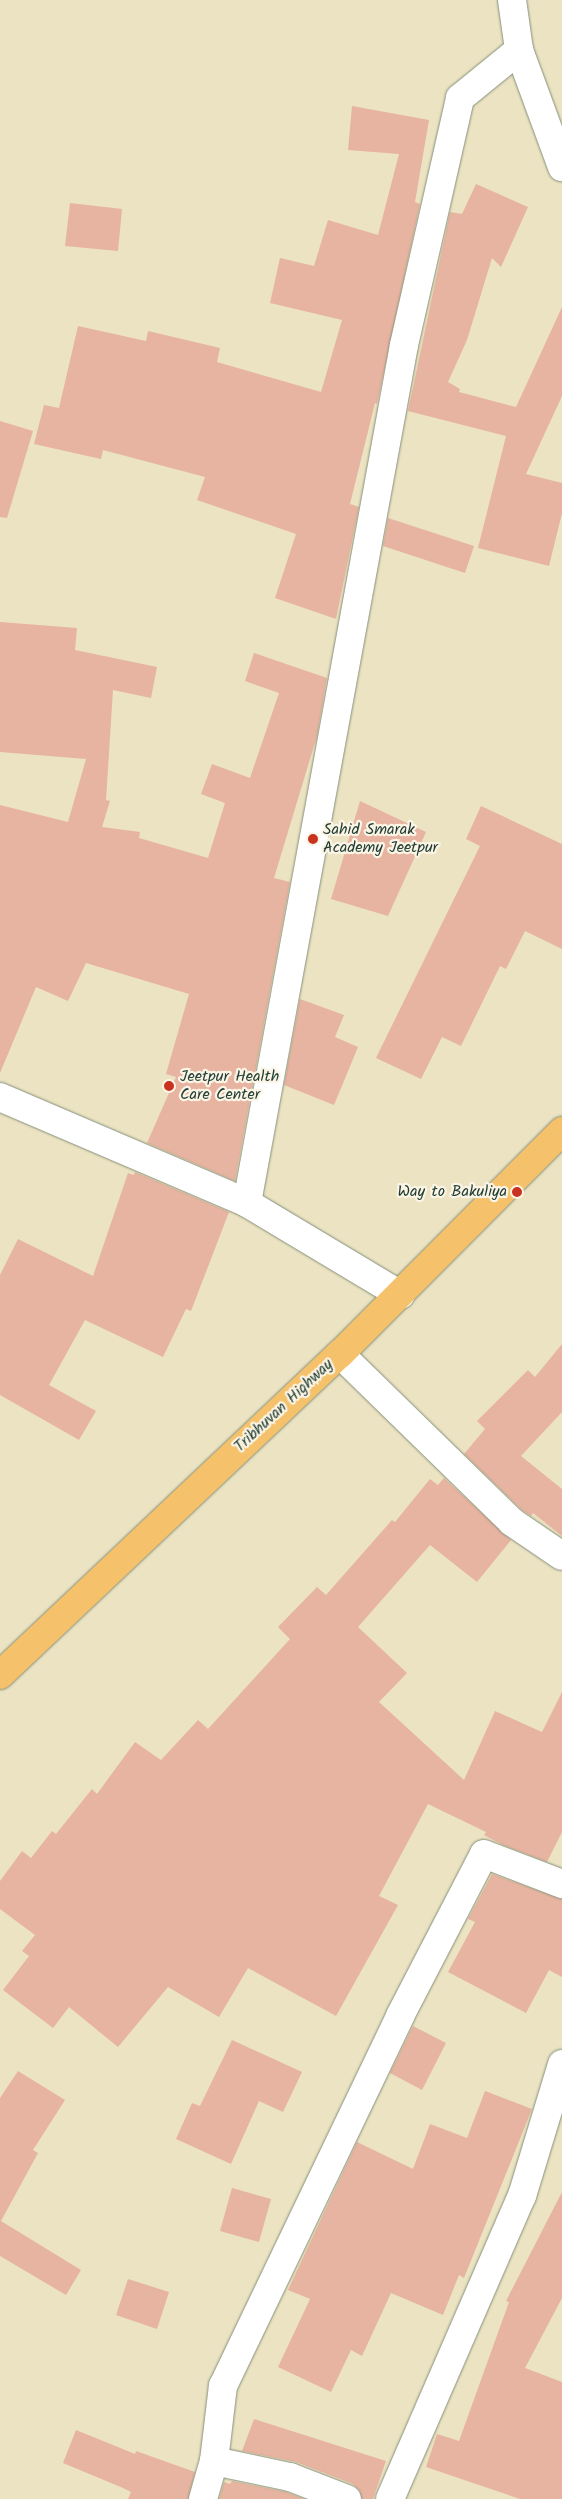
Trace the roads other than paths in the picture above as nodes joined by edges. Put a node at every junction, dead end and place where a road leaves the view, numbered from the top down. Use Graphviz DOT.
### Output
graph roads {
  1 [pos="512,0"];
  2 [pos="520,50"];
  3 [pos="562,167"];
  4 [pos="0,1097"];
  5 [pos="558,1142"];
  6 [pos="247,1203"];
  7 [pos="401,1295"];
  8 [pos="340,1354"];
  9 [pos="562,1556"];
  10 [pos="0,1675"];
  11 [pos="559,1874"];
  12 [pos="562,2064"];
  13 [pos="214,2461"];
  14 [pos="203,2499"];
  15 [pos="347,2499"];
  16 [pos="390,2499"];
  1 -- 2 [label="street"];
  2 -- 3 [label="street"];
  2 -- 6 [label="street"];
  4 -- 6 [label="street"];
  5 -- 7 [label="highway, Tribhuvan Highway"];
  6 -- 7 [label="street"];
  7 -- 8 [label="highway, Tribhuvan Highway"];
  8 -- 9 [label="street"];
  8 -- 10 [label="highway, Tribhuvan Highway"];
  11 -- 13 [label="street"];
  12 -- 16 [label="street"];
  13 -- 14 [label="street"];
  13 -- 15 [label="street"];
}
